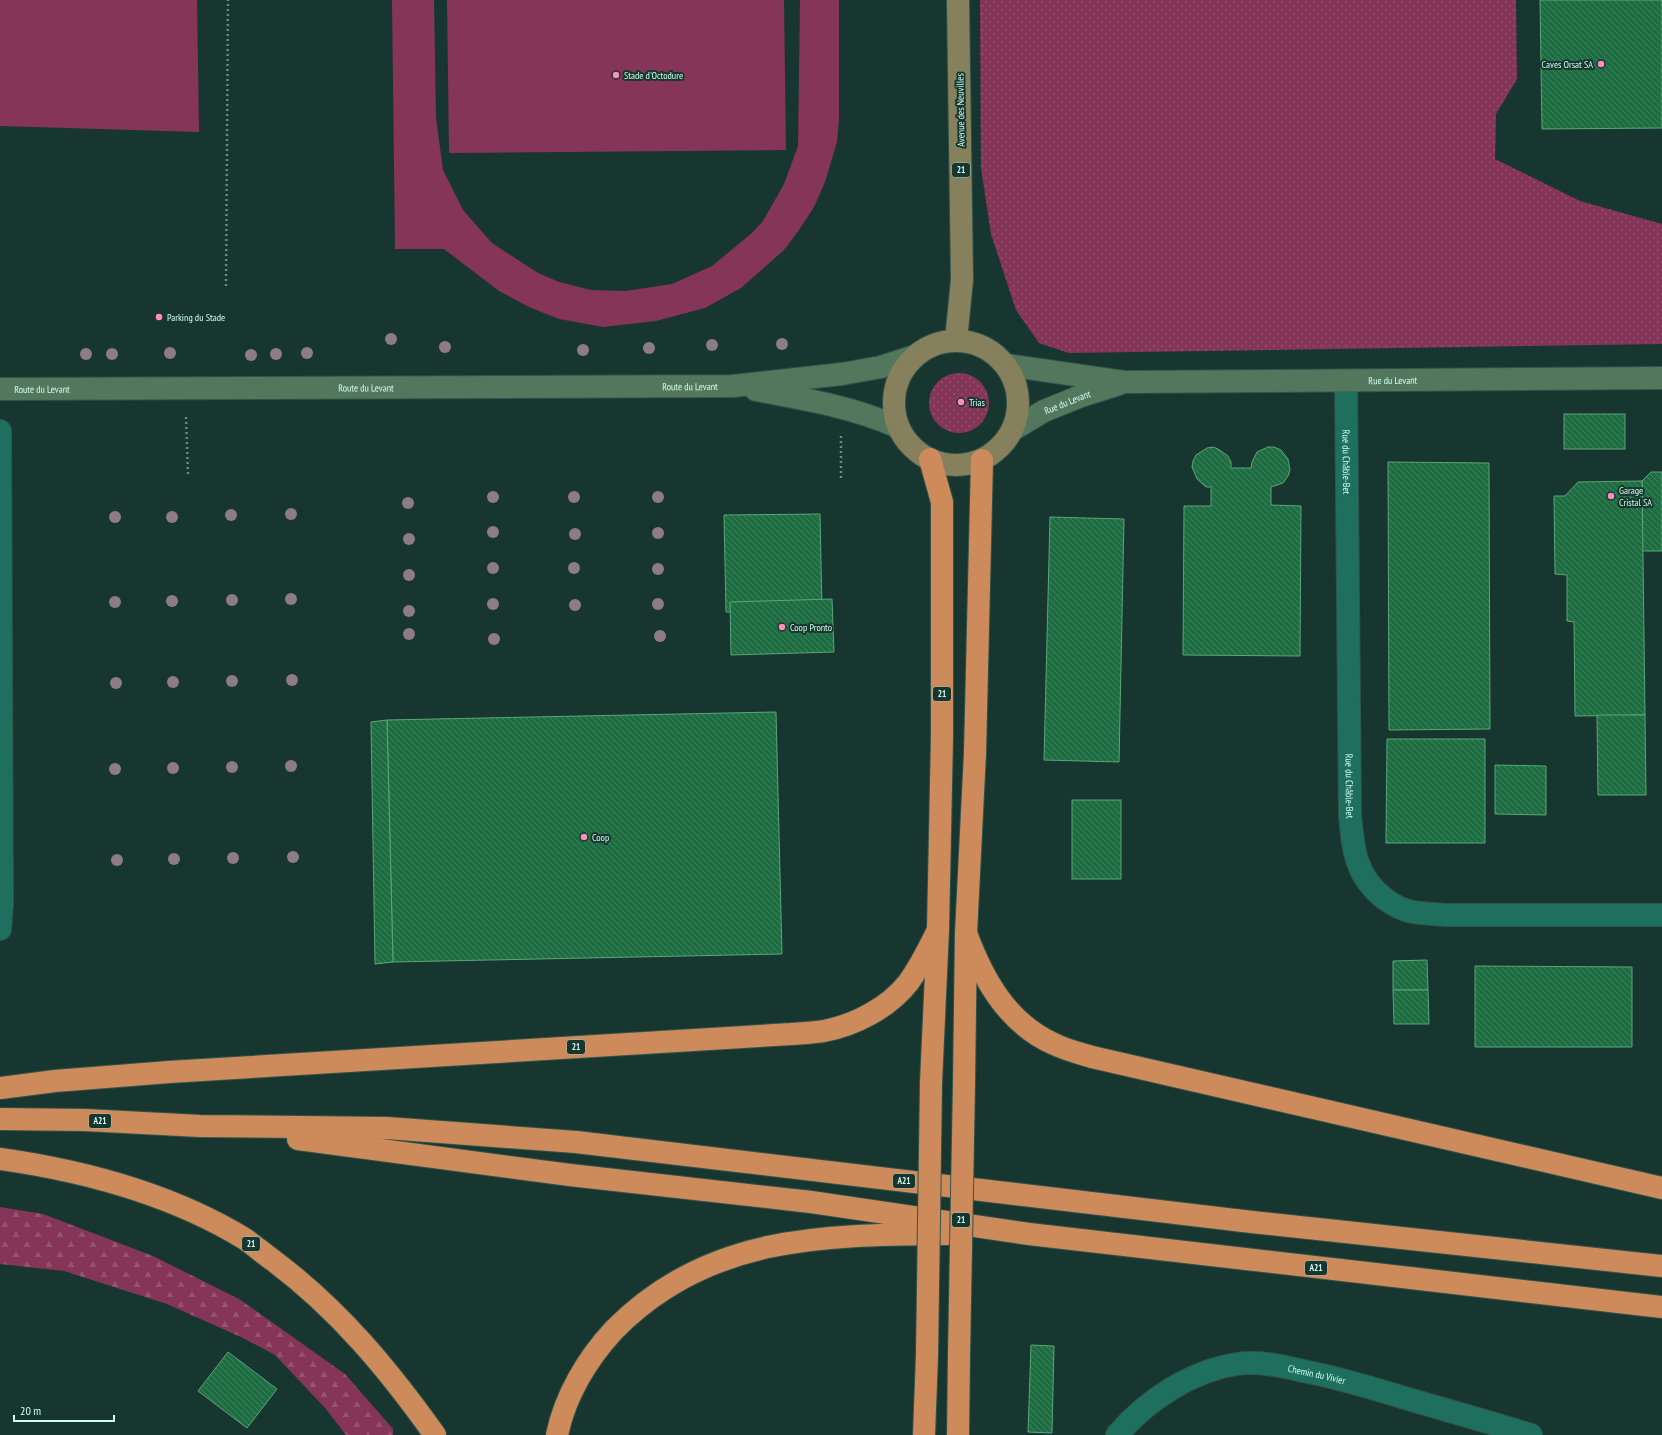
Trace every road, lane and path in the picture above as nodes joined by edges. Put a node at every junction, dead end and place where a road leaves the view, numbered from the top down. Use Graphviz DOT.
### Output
graph roads {
  1 [pos="228,0"];
  2 [pos="958,0"];
  3 [pos="226,286"];
  4 [pos="956,340"];
  5 [pos="915,356"];
  6 [pos="1006,365"];
  7 [pos="1662,378"];
  8 [pos="1346,381"];
  9 [pos="1124,382"];
  10 [pos="733,386"];
  11 [pos="0,389"];
  12 [pos="186,417"];
  13 [pos="898,427"];
  14 [pos="1014,429"];
  15 [pos="0,431"];
  16 [pos="841,432"];
  17 [pos="930,459"];
  18 [pos="982,460"];
  19 [pos="188,474"];
  20 [pos="841,478"];
  21 [pos="1662,915"];
  22 [pos="0,929"];
  23 [pos="938,930"];
  24 [pos="966,933"];
  25 [pos="0,1088"];
  26 [pos="0,1119"];
  27 [pos="200,1126"];
  28 [pos="0,1159"];
  29 [pos="1662,1188"];
  30 [pos="1029,1234"];
  31 [pos="1662,1266"];
  32 [pos="1662,1306"];
  33 [pos="435,1435"];
  34 [pos="557,1435"];
  35 [pos="924,1435"];
  36 [pos="958,1435"];
  37 [pos="1117,1435"];
  38 [pos="1531,1435"];
  1 -- 3 [label="path"];
  2 -- 4 [label="main road, Avenue des Neuvilles / 21"];
  4 -- 5 [label="main road"];
  4 -- 6 [label="main road"];
  5 -- 10 [label="street, Route du Levant"];
  5 -- 13 [label="main road"];
  6 -- 9 [label="street, Rue du Levant"];
  6 -- 14 [label="main road"];
  7 -- 8 [label="street, Rue du Levant"];
  8 -- 9 [label="street, Rue du Levant"];
  8 -- 21 [label="street, Rue du Châble-Bet"];
  9 -- 14 [label="street, Rue du Levant"];
  10 -- 11 [label="street, Route du Levant"];
  10 -- 13 [label="street, Route du Levant"];
  12 -- 19 [label="path"];
  13 -- 17 [label="main road"];
  14 -- 18 [label="main road"];
  15 -- 22 [label="street"];
  16 -- 20 [label="path"];
  17 -- 18 [label="main road"];
  17 -- 23 [label="highway, 21"];
  18 -- 24 [label="highway, 21"];
  23 -- 25 [label="highway, 21"];
  23 -- 35 [label="highway, bridge"];
  24 -- 29 [label="highway"];
  24 -- 36 [label="highway, 21, bridge"];
  26 -- 27 [label="highway, A21"];
  27 -- 30 [label="highway, A21"];
  27 -- 31 [label="highway, A21"];
  28 -- 33 [label="highway, 21"];
  30 -- 32 [label="highway, A21"];
  30 -- 34 [label="highway"];
  37 -- 38 [label="street, Chemin du Vivier"];
}
